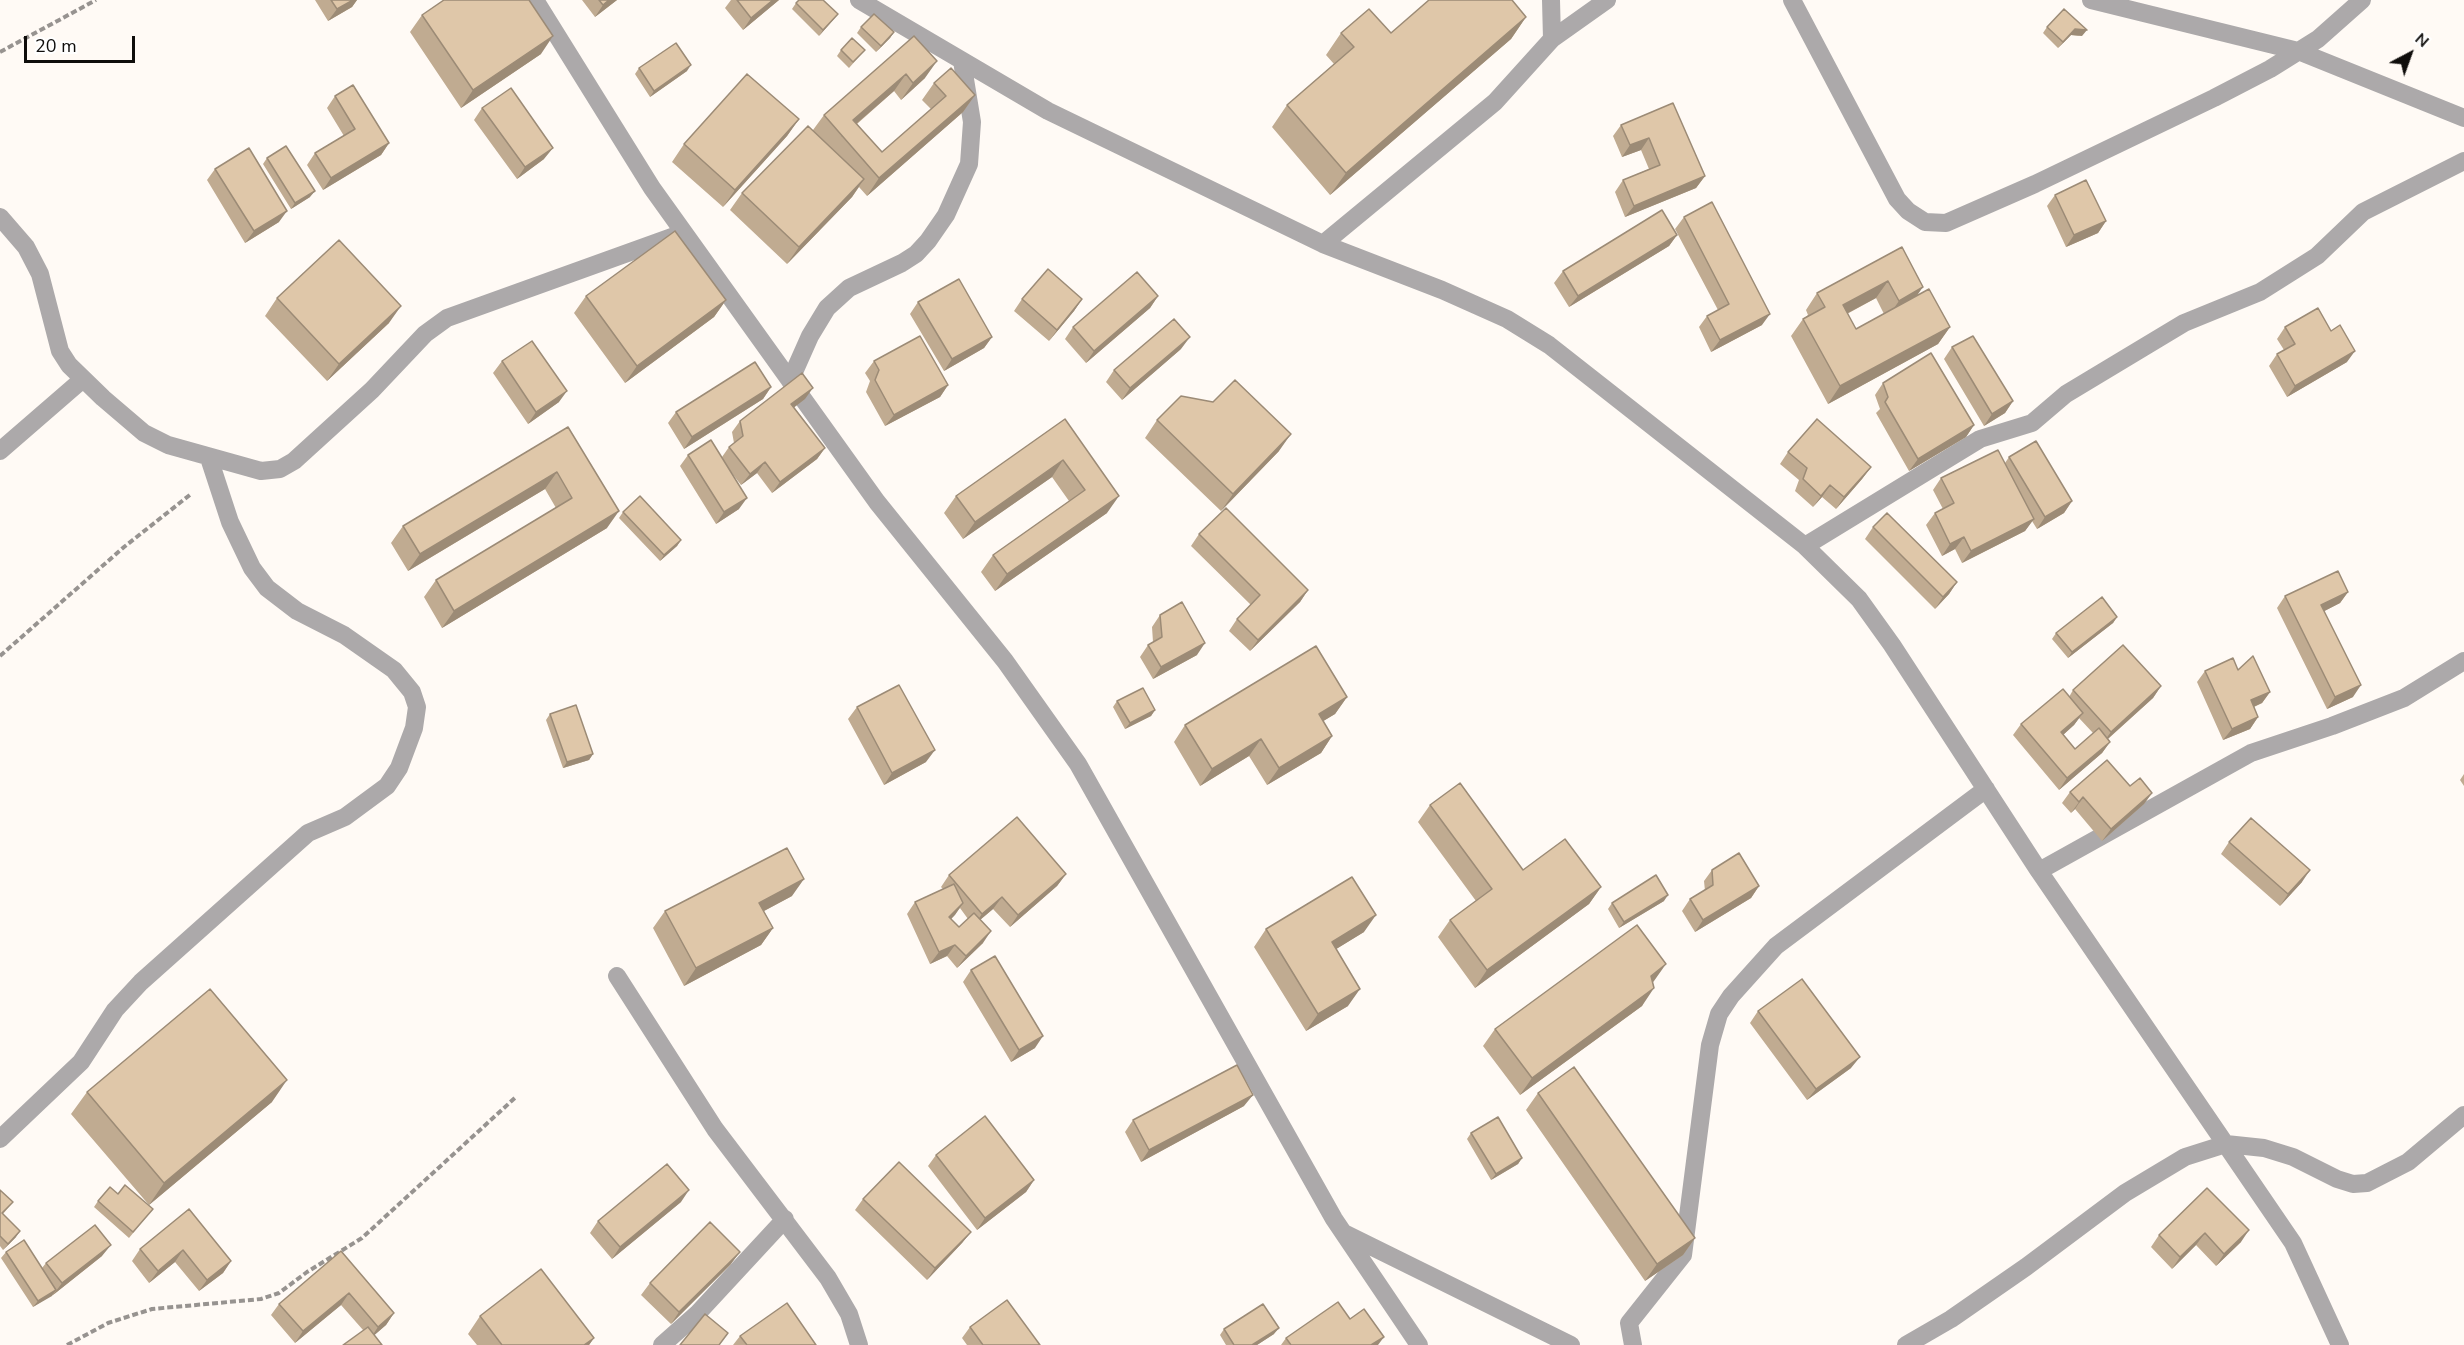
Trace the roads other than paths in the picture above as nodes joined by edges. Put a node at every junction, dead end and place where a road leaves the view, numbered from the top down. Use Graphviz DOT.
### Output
graph roads {
  1 [pos="535,0"];
  2 [pos="861,0"];
  3 [pos="1551,0"];
  4 [pos="1607,0"];
  5 [pos="1791,0"];
  6 [pos="2091,0"];
  7 [pos="2362,0"];
  8 [pos="1552,39"];
  9 [pos="2298,51"];
  10 [pos="962,61"];
  11 [pos="2464,118"];
  12 [pos="2464,161"];
  13 [pos="0,217"];
  14 [pos="685,233"];
  15 [pos="1323,244"];
  16 [pos="83,379"];
  17 [pos="790,381"];
  18 [pos="0,451"];
  19 [pos="209,458"];
  20 [pos="1805,546"];
  21 [pos="2464,661"];
  22 [pos="1986,789"];
  23 [pos="2039,871"];
  24 [pos="617,976"];
  25 [pos="2464,1115"];
  26 [pos="0,1139"];
  27 [pos="2226,1144"];
  28 [pos="785,1218"];
  29 [pos="1343,1232"];
  30 [pos="662,1345"];
  31 [pos="859,1345"];
  32 [pos="1419,1345"];
  33 [pos="1571,1345"];
  34 [pos="1633,1345"];
  35 [pos="1905,1345"];
  36 [pos="2340,1345"];
  1 -- 14 [label="street"];
  2 -- 10 [label="street"];
  3 -- 8 [label="street"];
  4 -- 8 [label="street"];
  5 -- 9 [label="street"];
  6 -- 9 [label="street"];
  7 -- 9 [label="street"];
  8 -- 15 [label="street"];
  9 -- 11 [label="street"];
  10 -- 15 [label="street"];
  10 -- 17 [label="street"];
  12 -- 20 [label="street"];
  13 -- 16 [label="street"];
  14 -- 17 [label="street"];
  14 -- 19 [label="street"];
  15 -- 20 [label="street"];
  16 -- 18 [label="street"];
  16 -- 19 [label="street"];
  17 -- 29 [label="street"];
  19 -- 26 [label="street"];
  20 -- 22 [label="street"];
  21 -- 23 [label="street"];
  22 -- 23 [label="street"];
  22 -- 34 [label="street"];
  23 -- 27 [label="street"];
  24 -- 28 [label="street"];
  25 -- 27 [label="street"];
  27 -- 35 [label="street"];
  27 -- 36 [label="street"];
  28 -- 30 [label="street"];
  28 -- 31 [label="street"];
  29 -- 32 [label="street"];
  29 -- 33 [label="street"];
}
